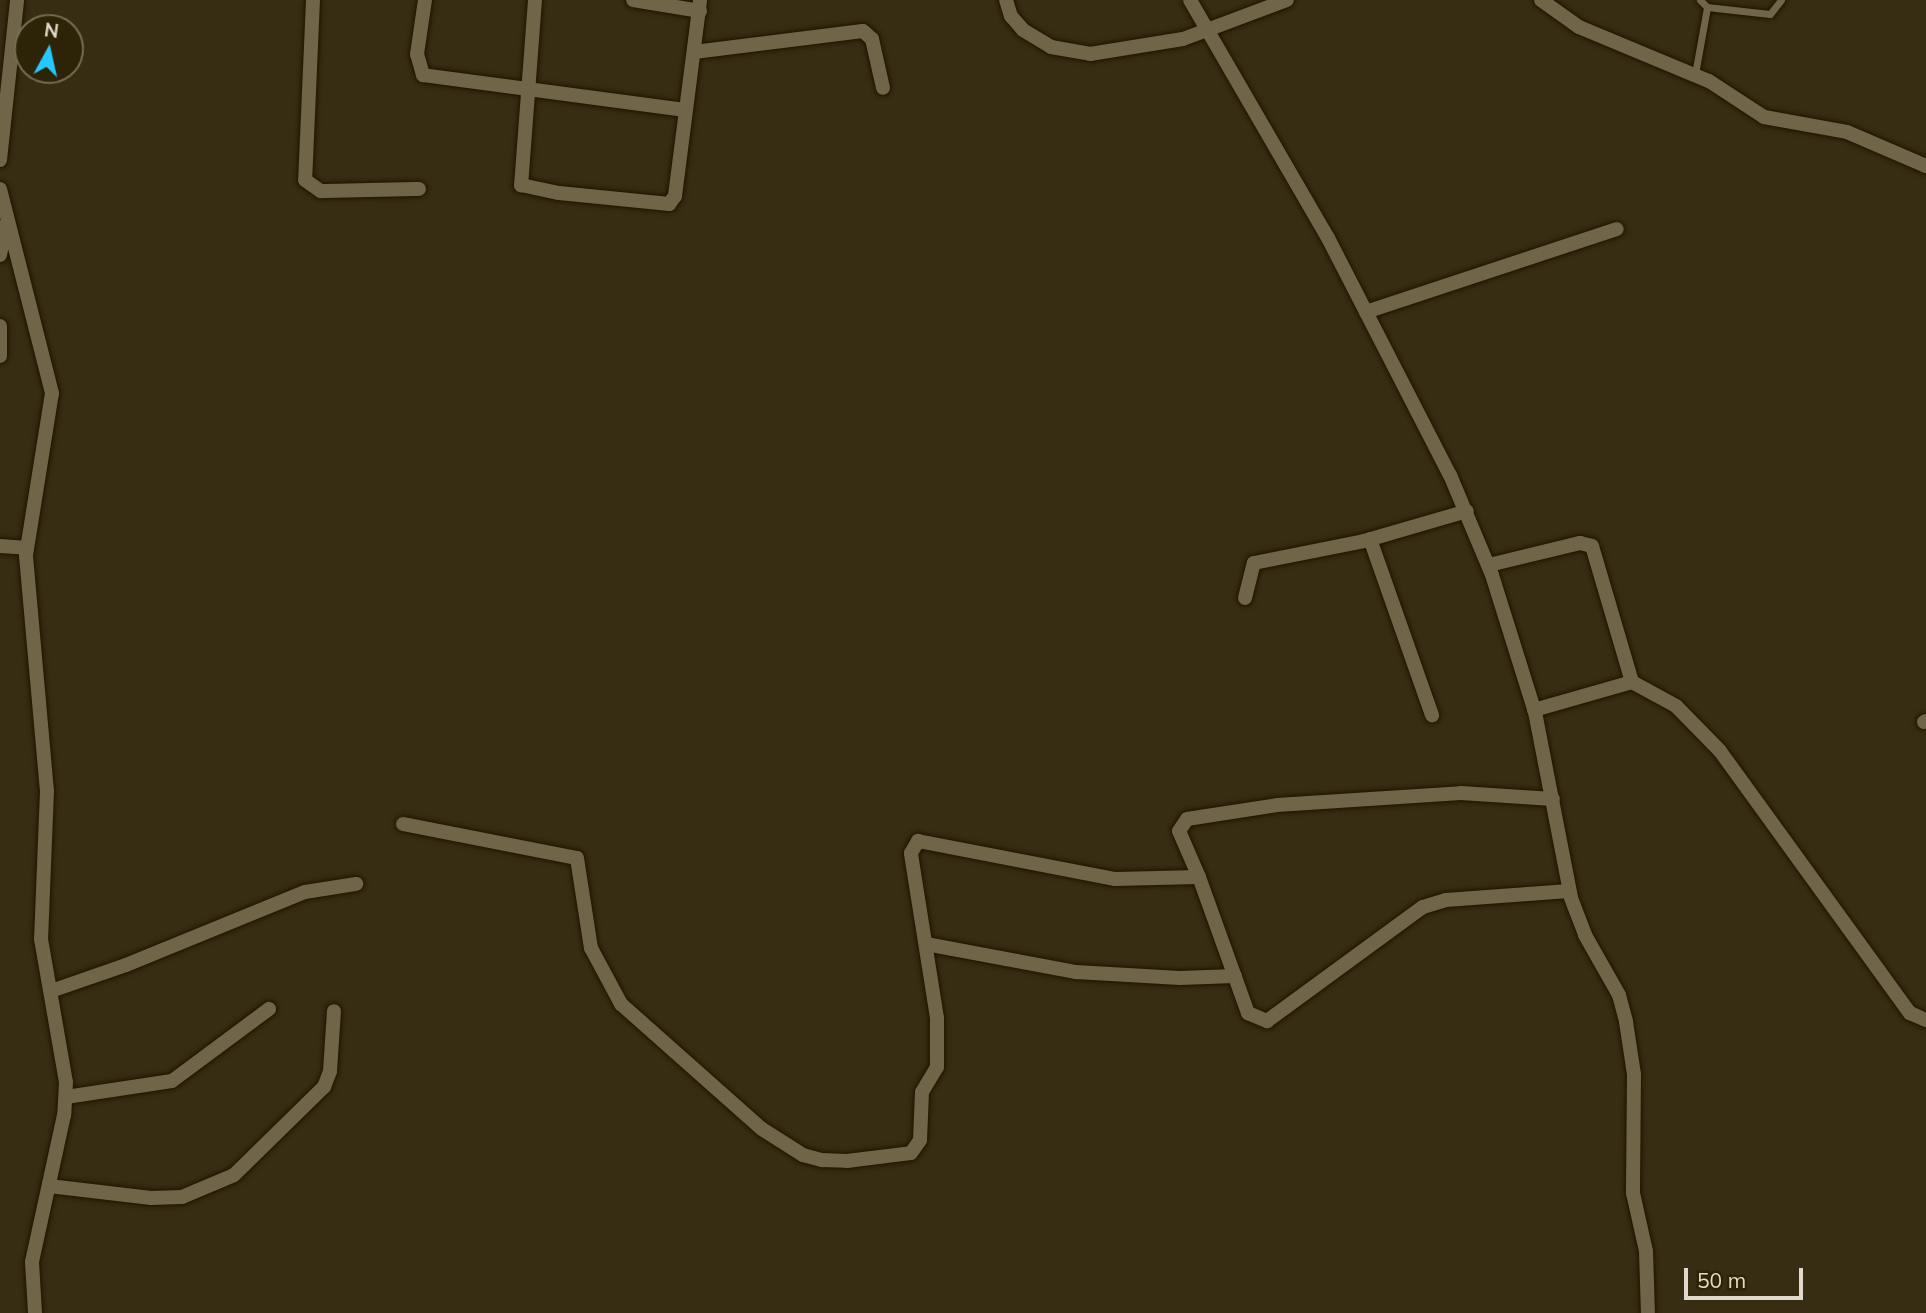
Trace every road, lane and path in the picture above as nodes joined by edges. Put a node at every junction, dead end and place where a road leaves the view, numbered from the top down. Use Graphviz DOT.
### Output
graph roads {
  1 [pos="17,0"];
  2 [pos="313,0"];
  3 [pos="425,0"];
  4 [pos="534,0"];
  5 [pos="633,0"];
  6 [pos="1006,0"];
  7 [pos="1190,0"];
  8 [pos="1287,0"];
  9 [pos="1541,0"];
  10 [pos="1700,0"];
  11 [pos="1781,0"];
  12 [pos="700,5"];
  13 [pos="1707,7"];
  14 [pos="1209,32"];
  15 [pos="694,52"];
  16 [pos="1695,74"];
  17 [pos="883,88"];
  18 [pos="525,89"];
  19 [pos="686,110"];
  20 [pos="0,160"];
  21 [pos="1926,166"];
  22 [pos="0,189"];
  23 [pos="419,189"];
  24 [pos="7,224"];
  25 [pos="1617,229"];
  26 [pos="0,255"];
  27 [pos="1366,312"];
  28 [pos="0,326"];
  29 [pos="0,356"];
  30 [pos="1467,511"];
  31 [pos="1370,539"];
  32 [pos="0,546"];
  33 [pos="27,548"];
  34 [pos="1489,565"];
  35 [pos="1245,598"];
  36 [pos="1632,682"];
  37 [pos="1534,710"];
  38 [pos="1432,715"];
  39 [pos="1553,799"];
  40 [pos="403,824"];
  41 [pos="1199,877"];
  42 [pos="356,884"];
  43 [pos="1569,891"];
  44 [pos="926,944"];
  45 [pos="1235,976"];
  46 [pos="51,991"];
  47 [pos="269,1009"];
  48 [pos="334,1011"];
  49 [pos="1926,1020"];
  50 [pos="66,1097"];
  51 [pos="50,1186"];
  52 [pos="35,1313"];
  53 [pos="1648,1313"];
  1 -- 20 [label="street"];
  2 -- 23 [label="street"];
  3 -- 18 [label="street"];
  4 -- 18 [label="street"];
  5 -- 12 [label="street"];
  6 -- 14 [label="street"];
  7 -- 14 [label="street"];
  8 -- 14 [label="street"];
  9 -- 16 [label="street"];
  10 -- 13 [label="lane"];
  11 -- 13 [label="lane"];
  12 -- 15 [label="street"];
  13 -- 16 [label="lane"];
  14 -- 27 [label="street"];
  15 -- 17 [label="street"];
  15 -- 19 [label="street"];
  16 -- 21 [label="street"];
  18 -- 19 [label="street"];
  18 -- 19 [label="street"];
  22 -- 24 [label="street"];
  24 -- 26 [label="street"];
  24 -- 33 [label="street"];
  25 -- 27 [label="street"];
  27 -- 30 [label="street"];
  28 -- 29 [label="street"];
  30 -- 31 [label="street"];
  30 -- 34 [label="street"];
  31 -- 35 [label="street"];
  31 -- 38 [label="street"];
  32 -- 33 [label="street"];
  33 -- 46 [label="street"];
  34 -- 36 [label="street"];
  34 -- 37 [label="street"];
  36 -- 37 [label="street"];
  36 -- 49 [label="street"];
  37 -- 39 [label="street"];
  39 -- 41 [label="street"];
  39 -- 43 [label="street"];
  40 -- 44 [label="street"];
  41 -- 44 [label="street"];
  41 -- 45 [label="street"];
  42 -- 46 [label="street"];
  43 -- 45 [label="street"];
  43 -- 53 [label="street"];
  44 -- 45 [label="street"];
  46 -- 50 [label="street"];
  47 -- 50 [label="street"];
  48 -- 51 [label="street"];
  50 -- 51 [label="street"];
  51 -- 52 [label="street"];
}
